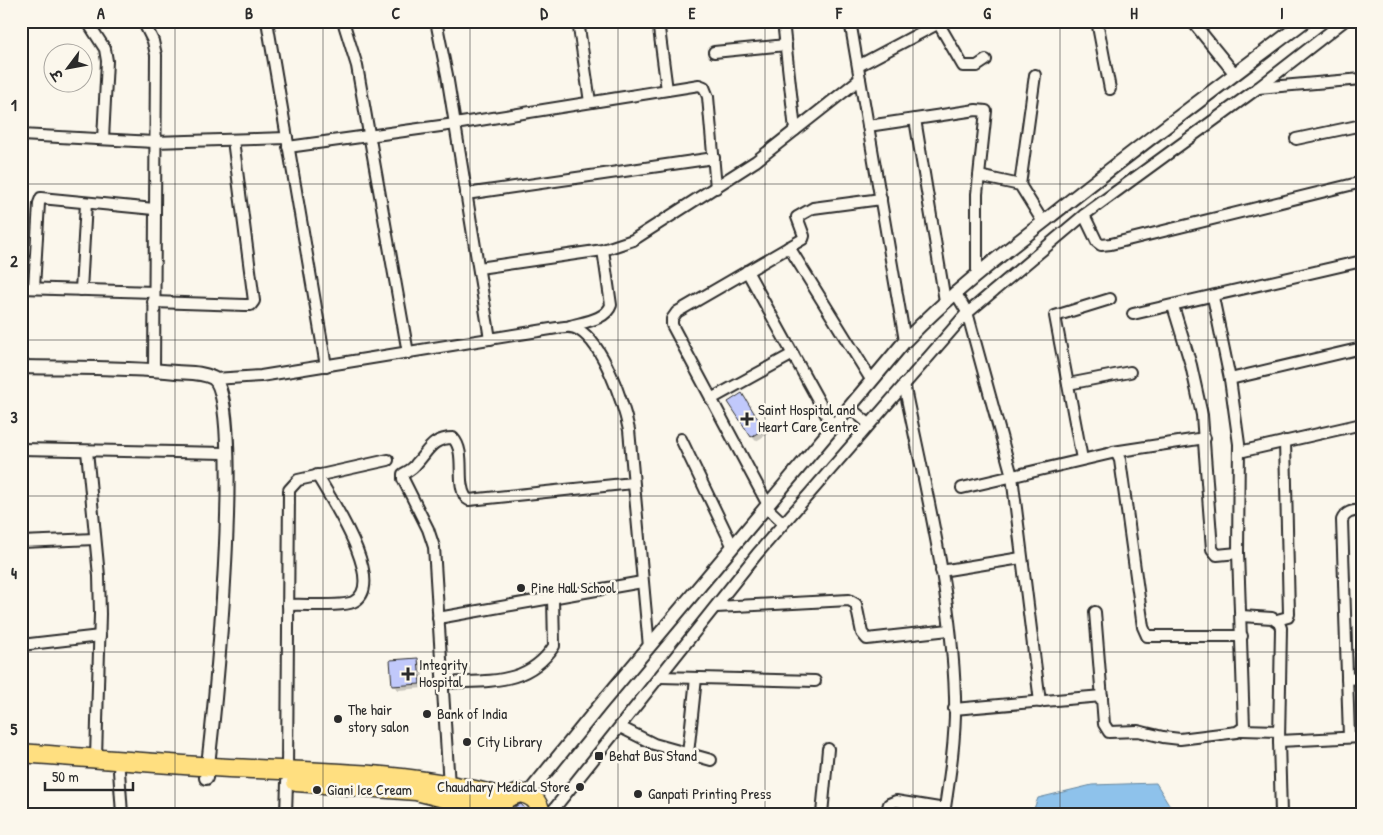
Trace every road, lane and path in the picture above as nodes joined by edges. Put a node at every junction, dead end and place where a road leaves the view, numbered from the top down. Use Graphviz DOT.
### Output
graph roads {
  1 [pos="88,21"];
  2 [pos="143,21"];
  3 [pos="267,21"];
  4 [pos="343,21"];
  5 [pos="436,21"];
  6 [pos="578,21"];
  7 [pos="658,21"];
  8 [pos="783,21"];
  9 [pos="850,21"];
  10 [pos="1097,21"];
  11 [pos="1192,21"];
  12 [pos="1305,21"];
  13 [pos="1344,21"];
  14 [pos="938,22"];
  15 [pos="786,45"];
  16 [pos="714,52"];
  17 [pos="986,60"];
  18 [pos="858,66"];
  19 [pos="1236,74"];
  20 [pos="1035,75"];
  21 [pos="860,79"];
  22 [pos="1362,79"];
  23 [pos="1258,88"];
  24 [pos="1110,89"];
  25 [pos="668,90"];
  26 [pos="590,102"];
  27 [pos="915,119"];
  28 [pos="455,124"];
  29 [pos="1362,125"];
  30 [pos="868,126"];
  31 [pos="795,130"];
  32 [pos="21,135"];
  33 [pos="370,135"];
  34 [pos="103,139"];
  35 [pos="233,140"];
  36 [pos="1296,140"];
  37 [pos="154,142"];
  38 [pos="288,143"];
  39 [pos="714,158"];
  40 [pos="979,176"];
  41 [pos="1362,182"];
  42 [pos="1020,185"];
  43 [pos="716,188"];
  44 [pos="466,194"];
  45 [pos="881,200"];
  46 [pos="86,202"];
  47 [pos="154,209"];
  48 [pos="1084,215"];
  49 [pos="1043,222"];
  50 [pos="789,247"];
  51 [pos="603,250"];
  52 [pos="1362,261"];
  53 [pos="478,268"];
  54 [pos="747,271"];
  55 [pos="977,274"];
  56 [pos="21,288"];
  57 [pos="34,288"];
  58 [pos="81,290"];
  59 [pos="154,297"];
  60 [pos="1212,297"];
  61 [pos="1110,299"];
  62 [pos="945,301"];
  63 [pos="961,303"];
  64 [pos="1173,306"];
  65 [pos="1133,314"];
  66 [pos="568,326"];
  67 [pos="490,339"];
  68 [pos="905,341"];
  69 [pos="1362,348"];
  70 [pos="408,353"];
  71 [pos="793,354"];
  72 [pos="326,366"];
  73 [pos="21,367"];
  74 [pos="154,370"];
  75 [pos="1130,372"];
  76 [pos="214,379"];
  77 [pos="1230,379"];
  78 [pos="872,380"];
  79 [pos="904,384"];
  80 [pos="1068,384"];
  81 [pos="711,399"];
  82 [pos="852,409"];
  83 [pos="867,422"];
  84 [pos="1362,424"];
  85 [pos="833,427"];
  86 [pos="1205,438"];
  87 [pos="681,439"];
  88 [pos="1285,441"];
  89 [pos="21,449"];
  90 [pos="87,451"];
  91 [pos="1113,452"];
  92 [pos="1239,452"];
  93 [pos="226,453"];
  94 [pos="1082,459"];
  95 [pos="388,460"];
  96 [pos="317,475"];
  97 [pos="1012,476"];
  98 [pos="633,483"];
  99 [pos="962,488"];
  100 [pos="768,508"];
  101 [pos="1362,510"];
  102 [pos="781,521"];
  103 [pos="95,539"];
  104 [pos="21,542"];
  105 [pos="733,547"];
  106 [pos="1238,553"];
  107 [pos="1021,558"];
  108 [pos="941,570"];
  109 [pos="642,582"];
  110 [pos="553,598"];
  111 [pos="288,605"];
  112 [pos="716,607"];
  113 [pos="1095,612"];
  114 [pos="1241,616"];
  115 [pos="438,618"];
  116 [pos="1276,620"];
  117 [pos="949,630"];
  118 [pos="100,636"];
  119 [pos="1242,636"];
  120 [pos="21,644"];
  121 [pos="648,647"];
  122 [pos="660,677"];
  123 [pos="696,678"];
  124 [pos="1362,678"];
  125 [pos="1347,679"];
  126 [pos="815,681"];
  127 [pos="443,683"];
  128 [pos="1102,696"];
  129 [pos="1040,702"];
  130 [pos="954,710"];
  131 [pos="620,727"];
  132 [pos="1242,730"];
  133 [pos="1279,736"];
  134 [pos="1362,737"];
  135 [pos="1349,738"];
  136 [pos="828,749"];
  137 [pos="21,753"];
  138 [pos="688,754"];
  139 [pos="96,758"];
  140 [pos="711,760"];
  141 [pos="21,764"];
  142 [pos="119,771"];
  143 [pos="207,772"];
  144 [pos="287,776"];
  145 [pos="450,786"];
  146 [pos="528,794"];
  147 [pos="502,808"];
  148 [pos="944,811"];
  149 [pos="544,813"];
  150 [pos="122,814"];
  151 [pos="286,814"];
  152 [pos="822,814"];
  153 [pos="886,814"];
  154 [pos="1281,814"];
  1 -- 34 [label="street"];
  2 -- 37 [label="street"];
  3 -- 38 [label="street"];
  4 -- 33 [label="street"];
  5 -- 28 [label="street"];
  6 -- 26 [label="street"];
  7 -- 25 [label="street"];
  8 -- 15 [label="street"];
  9 -- 18 [label="street"];
  10 -- 24 [label="street"];
  11 -- 19 [label="street"];
  12 -- 19 [label="street"];
  13 -- 23 [label="street"];
  14 -- 17 [label="street"];
  14 -- 18 [label="street"];
  15 -- 16 [label="street"];
  15 -- 31 [label="street"];
  18 -- 21 [label="street"];
  19 -- 49 [label="street"];
  20 -- 42 [label="street"];
  21 -- 30 [label="street"];
  21 -- 31 [label="street"];
  22 -- 23 [label="street"];
  23 -- 48 [label="street"];
  25 -- 26 [label="street"];
  25 -- 39 [label="street"];
  26 -- 28 [label="street"];
  27 -- 30 [label="street"];
  27 -- 40 [label="street"];
  27 -- 62 [label="street"];
  28 -- 33 [label="street"];
  28 -- 44 [label="street"];
  29 -- 36 [label="street"];
  30 -- 45 [label="street"];
  31 -- 43 [label="street"];
  32 -- 34 [label="street"];
  33 -- 38 [label="street"];
  33 -- 70 [label="street"];
  34 -- 37 [label="street"];
  35 -- 37 [label="street"];
  35 -- 38 [label="street"];
  35 -- 59 [label="street"];
  37 -- 47 [label="street"];
  38 -- 72 [label="street"];
  39 -- 43 [label="street"];
  39 -- 44 [label="street"];
  40 -- 42 [label="street"];
  40 -- 55 [label="street"];
  41 -- 48 [label="street"];
  42 -- 49 [label="street"];
  43 -- 51 [label="street"];
  44 -- 53 [label="street"];
  45 -- 50 [label="street"];
  45 -- 68 [label="street"];
  46 -- 47 [label="street"];
  46 -- 57 [label="street"];
  46 -- 58 [label="street"];
  47 -- 59 [label="street"];
  48 -- 63 [label="street"];
  49 -- 55 [label="street"];
  50 -- 54 [label="street"];
  50 -- 78 [label="street"];
  51 -- 53 [label="street"];
  51 -- 66 [label="street"];
  52 -- 60 [label="street"];
  53 -- 67 [label="street"];
  54 -- 71 [label="street"];
  54 -- 81 [label="street"];
  55 -- 63 [label="street"];
  56 -- 57 [label="street"];
  57 -- 58 [label="street"];
  58 -- 59 [label="street"];
  59 -- 74 [label="street"];
  60 -- 64 [label="street"];
  60 -- 77 [label="street"];
  61 -- 80 [label="street"];
  62 -- 63 [label="street"];
  62 -- 68 [label="street"];
  63 -- 79 [label="street"];
  63 -- 97 [label="street"];
  64 -- 65 [label="street"];
  64 -- 86 [label="street"];
  66 -- 67 [label="street"];
  66 -- 98 [label="street"];
  67 -- 70 [label="street"];
  68 -- 78 [label="street"];
  69 -- 77 [label="street"];
  70 -- 72 [label="street"];
  71 -- 81 [label="street"];
  71 -- 85 [label="street"];
  72 -- 76 [label="street"];
  73 -- 74 [label="street"];
  74 -- 76 [label="street"];
  75 -- 80 [label="street"];
  76 -- 93 [label="street"];
  77 -- 92 [label="street"];
  78 -- 82 [label="street"];
  79 -- 83 [label="street"];
  79 -- 108 [label="street"];
  80 -- 94 [label="street"];
  81 -- 100 [label="street"];
  82 -- 83 [label="street"];
  82 -- 85 [label="street"];
  83 -- 102 [label="street"];
  84 -- 88 [label="street"];
  85 -- 100 [label="street"];
  86 -- 91 [label="street"];
  86 -- 106 [label="street"];
  87 -- 105 [label="street"];
  88 -- 92 [label="street"];
  88 -- 116 [label="street"];
  89 -- 90 [label="street"];
  90 -- 93 [label="street"];
  90 -- 103 [label="street"];
  91 -- 94 [label="street"];
  91 -- 119 [label="street"];
  92 -- 106 [label="street"];
  93 -- 143 [label="street"];
  94 -- 97 [label="street"];
  95 -- 96 [label="street"];
  96 -- 111 [label="street"];
  96 -- 111 [label="street"];
  97 -- 99 [label="street"];
  97 -- 107 [label="street"];
  98 -- 109 [label="street"];
  98 -- 115 [label="street"];
  100 -- 102 [label="street"];
  100 -- 105 [label="street"];
  101 -- 125 [label="street"];
  102 -- 112 [label="street"];
  103 -- 104 [label="street"];
  103 -- 118 [label="street"];
  105 -- 121 [label="street"];
  106 -- 114 [label="street"];
  107 -- 108 [label="street"];
  107 -- 129 [label="street"];
  108 -- 117 [label="street"];
  109 -- 110 [label="street"];
  109 -- 121 [label="street"];
  110 -- 115 [label="street"];
  110 -- 127 [label="street"];
  111 -- 144 [label="street"];
  112 -- 117 [label="street"];
  112 -- 122 [label="street"];
  113 -- 128 [label="street"];
  114 -- 116 [label="street"];
  114 -- 119 [label="street"];
  115 -- 127 [label="street"];
  116 -- 133 [label="street"];
  117 -- 130 [label="street"];
  118 -- 120 [label="street"];
  118 -- 139 [label="street"];
  119 -- 132 [label="street"];
  121 -- 146 [label="street"];
  122 -- 123 [label="street"];
  122 -- 131 [label="street"];
  123 -- 126 [label="street"];
  123 -- 138 [label="street"];
  124 -- 125 [label="street"];
  125 -- 135 [label="street"];
  127 -- 145 [label="street"];
  128 -- 129 [label="street"];
  128 -- 132 [label="street"];
  129 -- 130 [label="street"];
  130 -- 148 [label="street"];
  131 -- 138 [label="street"];
  131 -- 149 [label="street"];
  132 -- 133 [label="street"];
  133 -- 135 [label="street"];
  133 -- 154 [label="street"];
  134 -- 135 [label="street"];
  136 -- 152 [label="street"];
  137 -- 139 [label="highway"];
  138 -- 140 [label="street"];
  139 -- 143 [label="highway"];
  141 -- 142 [label="highway"];
  142 -- 143 [label="highway"];
  142 -- 150 [label="street"];
  143 -- 144 [label="highway"];
  144 -- 145 [label="highway"];
  144 -- 147 [label="highway"];
  144 -- 151 [label="street"];
  145 -- 147 [label="highway"];
  146 -- 147 [label="highway"];
  146 -- 149 [label="highway"];
  148 -- 153 [label="street"];
}
